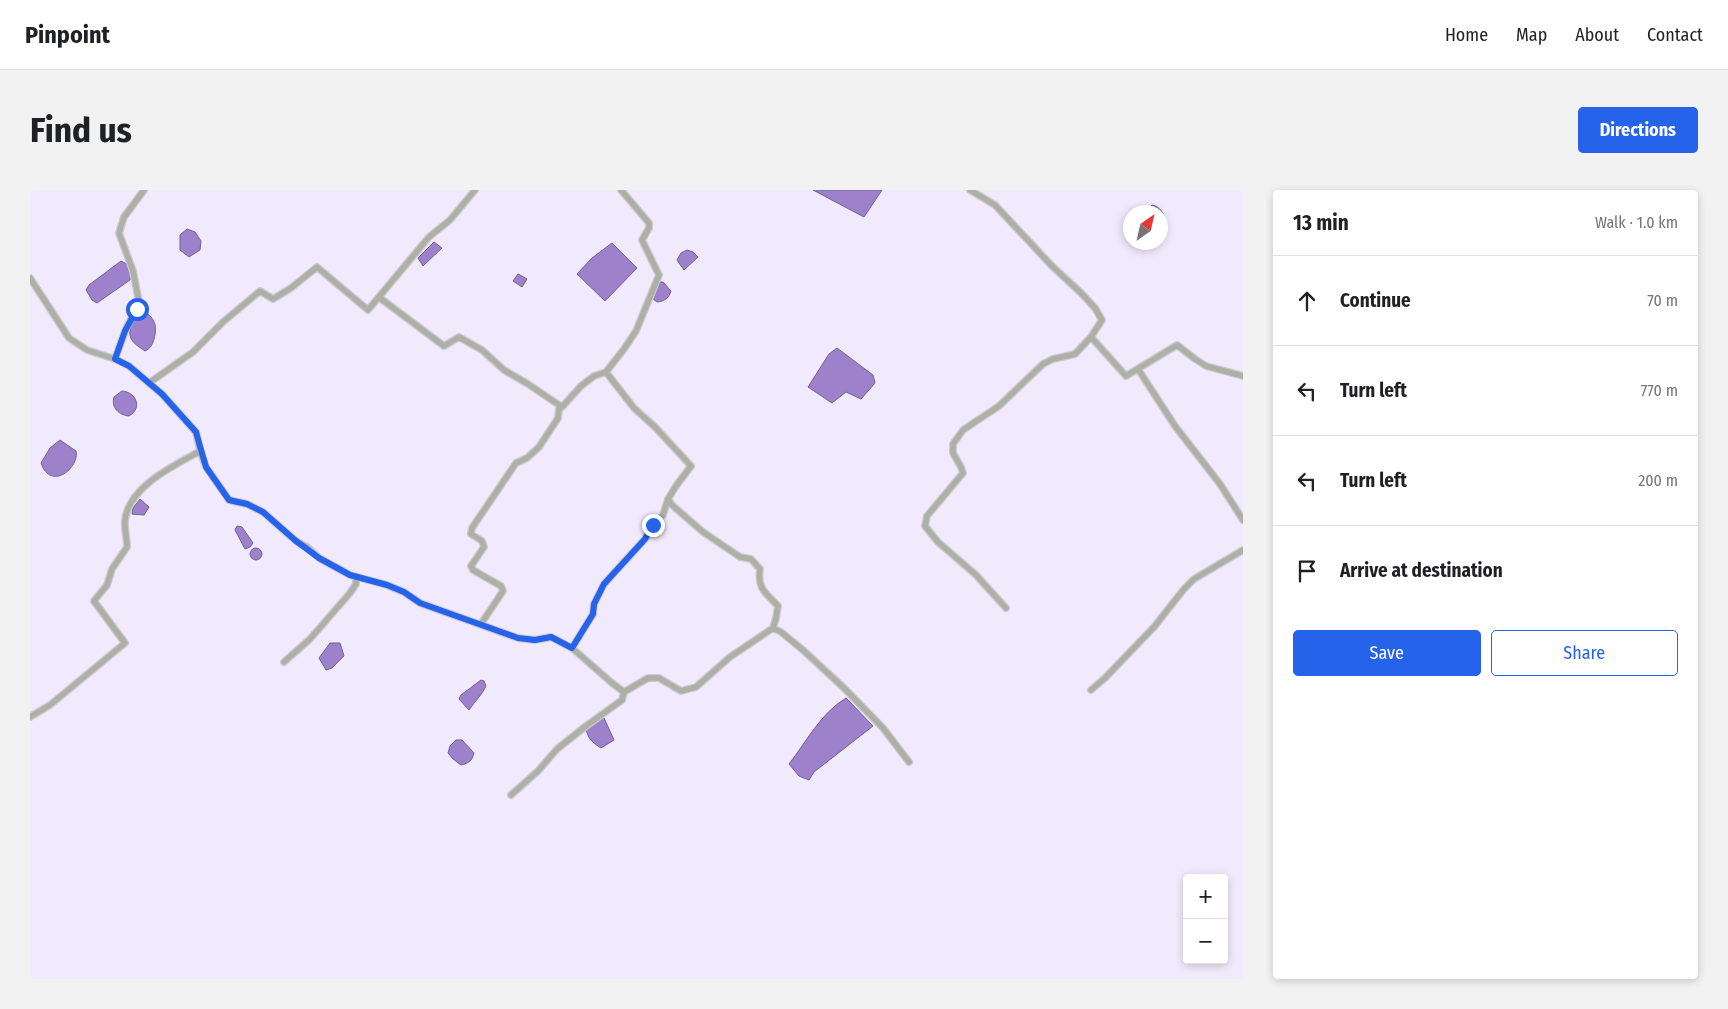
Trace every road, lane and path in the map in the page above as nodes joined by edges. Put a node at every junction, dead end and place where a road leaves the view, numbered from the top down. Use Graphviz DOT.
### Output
graph roads {
  1 [pos="144,190"];
  2 [pos="475,190"];
  3 [pos="622,190"];
  4 [pos="970,190"];
  5 [pos="30,278"];
  6 [pos="380,298"];
  7 [pos="1091,337"];
  8 [pos="115,359"];
  9 [pos="1138,368"];
  10 [pos="606,372"];
  11 [pos="1243,376"];
  12 [pos="149,383"];
  13 [pos="562,407"];
  14 [pos="200,451"];
  15 [pos="668,500"];
  16 [pos="1243,520"];
  17 [pos="1243,550"];
  18 [pos="356,576"];
  19 [pos="1006,608"];
  20 [pos="481,624"];
  21 [pos="772,628"];
  22 [pos="572,648"];
  23 [pos="284,662"];
  24 [pos="1091,690"];
  25 [pos="624,692"];
  26 [pos="30,717"];
  27 [pos="908,762"];
  28 [pos="511,795"];
  1 -- 8 [label="street"];
  2 -- 6 [label="street"];
  3 -- 10 [label="street"];
  4 -- 7 [label="street"];
  5 -- 8 [label="street"];
  6 -- 12 [label="street"];
  6 -- 13 [label="street"];
  7 -- 9 [label="street"];
  7 -- 19 [label="street"];
  8 -- 12 [label="street"];
  9 -- 11 [label="street"];
  9 -- 16 [label="street"];
  10 -- 13 [label="street"];
  10 -- 15 [label="street"];
  12 -- 14 [label="street"];
  13 -- 20 [label="street"];
  14 -- 18 [label="street"];
  14 -- 26 [label="street"];
  15 -- 21 [label="street"];
  15 -- 22 [label="street"];
  17 -- 24 [label="street"];
  18 -- 20 [label="street"];
  18 -- 23 [label="street"];
  20 -- 22 [label="street"];
  21 -- 25 [label="street"];
  21 -- 27 [label="street"];
  22 -- 25 [label="street"];
  25 -- 28 [label="street"];
}
